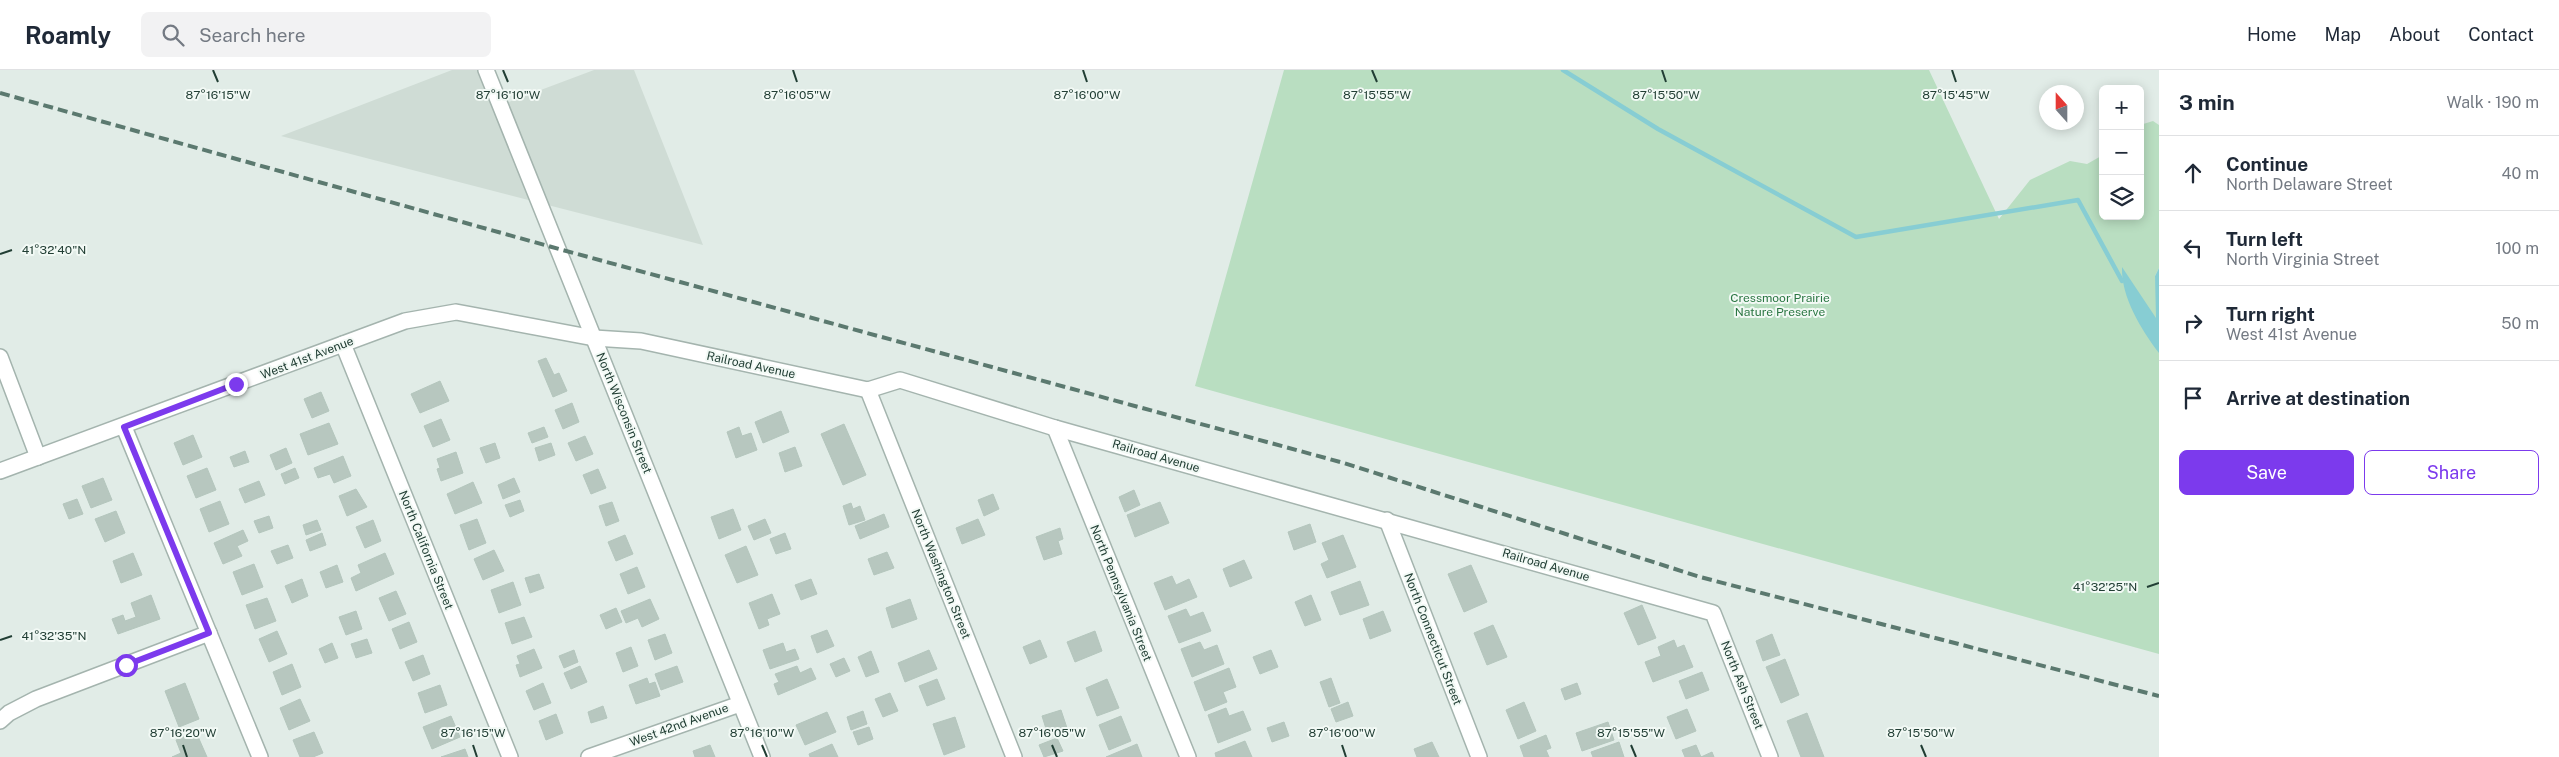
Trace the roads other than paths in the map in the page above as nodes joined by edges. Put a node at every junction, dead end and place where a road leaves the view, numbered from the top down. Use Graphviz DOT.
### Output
graph roads {
  1 [pos="486,70"];
  2 [pos="594,338"];
  3 [pos="343,344"];
  4 [pos="0,357"];
  5 [pos="868,390"];
  6 [pos="124,427"];
  7 [pos="1055,428"];
  8 [pos="38,457"];
  9 [pos="0,471"];
  10 [pos="1387,520"];
  11 [pos="1713,613"];
  12 [pos="209,633"];
  13 [pos="740,704"];
  14 [pos="0,721"];
  15 [pos="260,757"];
  16 [pos="510,757"];
  17 [pos="590,757"];
  18 [pos="762,757"];
  19 [pos="1014,757"];
  20 [pos="1188,757"];
  21 [pos="1479,757"];
  22 [pos="1770,757"];
  1 -- 2 [label="street, North Wisconsin Street"];
  2 -- 3 [label="street, West 41st Avenue"];
  2 -- 5 [label="street, Railroad Avenue"];
  2 -- 13 [label="street, North Wisconsin Street"];
  3 -- 6 [label="street, West 41st Avenue"];
  3 -- 16 [label="street, North California Street"];
  4 -- 8 [label="street"];
  5 -- 7 [label="street, Railroad Avenue"];
  5 -- 19 [label="street, North Washington Street"];
  6 -- 8 [label="street, West 41st Avenue"];
  6 -- 12 [label="street"];
  7 -- 10 [label="street, Railroad Avenue"];
  7 -- 20 [label="street, North Pennsylvania Street"];
  8 -- 9 [label="street, West 41st Avenue"];
  10 -- 11 [label="street, Railroad Avenue"];
  10 -- 21 [label="street, North Connecticut Street"];
  11 -- 22 [label="street, North Ash Street"];
  12 -- 14 [label="street"];
  12 -- 15 [label="street"];
  13 -- 17 [label="street, West 42nd Avenue"];
  13 -- 18 [label="street, North Wisconsin Street"];
}
